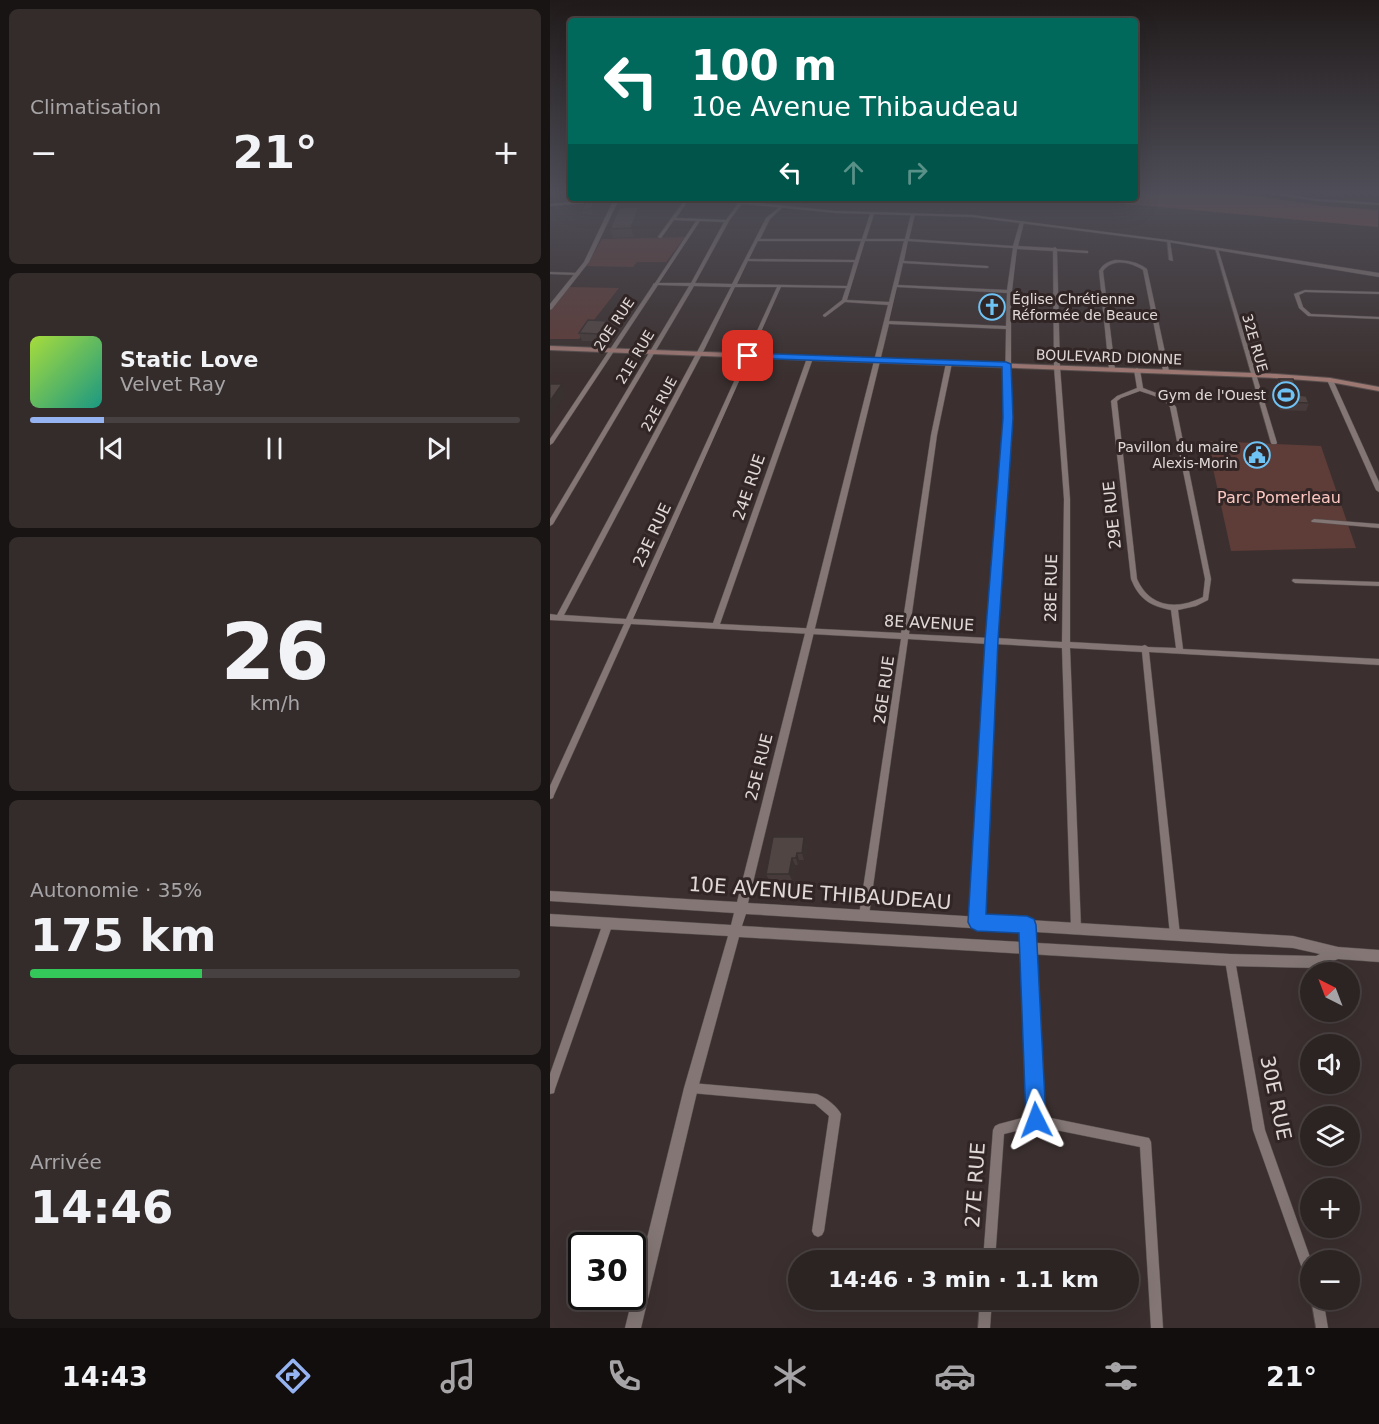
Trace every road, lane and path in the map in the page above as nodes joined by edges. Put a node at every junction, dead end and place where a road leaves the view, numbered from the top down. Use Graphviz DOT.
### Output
graph roads {
  1 [pos="591,253"];
  2 [pos="676,253"];
  3 [pos="710,253"];
  4 [pos="750,253"];
  5 [pos="859,253"];
  6 [pos="904,253"];
  7 [pos="1014,253"];
  8 [pos="1055,253"];
  9 [pos="1170,253"];
  10 [pos="1217,253"];
  11 [pos="1241,253"];
  12 [pos="746,260"];
  13 [pos="856,261"];
  14 [pos="1171,261"];
  15 [pos="902,262"];
  16 [pos="987,267"];
  17 [pos="550,273"];
  18 [pos="578,274"];
  19 [pos="1378,275"];
  20 [pos="655,284"];
  21 [pos="692,285"];
  22 [pos="733,286"];
  23 [pos="896,286"];
  24 [pos="779,287"];
  25 [pos="848,287"];
  26 [pos="1011,292"];
  27 [pos="1378,293"];
  28 [pos="844,301"];
  29 [pos="891,304"];
  30 [pos="550,308"];
  31 [pos="825,316"];
  32 [pos="1378,318"];
  33 [pos="886,322"];
  34 [pos="1009,328"];
  35 [pos="550,348"];
  36 [pos="610,351"];
  37 [pos="652,352"];
  38 [pos="699,354"];
  39 [pos="748,356"];
  40 [pos="810,358"];
  41 [pos="877,361"];
  42 [pos="949,363"];
  43 [pos="1006,364"];
  44 [pos="1057,367"];
  45 [pos="1111,369"];
  46 [pos="1137,370"];
  47 [pos="1166,371"];
  48 [pos="1252,375"];
  49 [pos="1330,381"];
  50 [pos="1140,389"];
  51 [pos="1378,389"];
  52 [pos="550,443"];
  53 [pos="1274,443"];
  54 [pos="1368,468"];
  55 [pos="1378,468"];
  56 [pos="1378,490"];
  57 [pos="1314,521"];
  58 [pos="550,524"];
  59 [pos="1378,526"];
  60 [pos="1295,581"];
  61 [pos="1378,584"];
  62 [pos="1174,609"];
  63 [pos="550,616"];
  64 [pos="559,617"];
  65 [pos="627,621"];
  66 [pos="716,625"];
  67 [pos="809,630"];
  68 [pos="905,635"];
  69 [pos="992,640"];
  70 [pos="1066,644"];
  71 [pos="1145,648"];
  72 [pos="1180,650"];
  73 [pos="1378,662"];
  74 [pos="550,795"];
  75 [pos="550,896"];
  76 [pos="742,906"];
  77 [pos="864,915"];
  78 [pos="550,920"];
  79 [pos="977,922"];
  80 [pos="608,923"];
  81 [pos="1027,925"];
  82 [pos="1075,928"];
  83 [pos="735,930"];
  84 [pos="1175,935"];
  85 [pos="1028,947"];
  86 [pos="1338,953"];
  87 [pos="1378,956"];
  88 [pos="1230,960"];
  89 [pos="691,1088"];
  90 [pos="550,1089"];
  91 [pos="1036,1120"];
  92 [pos="818,1231"];
  93 [pos="990,1250"];
  94 [pos="1302,1250"];
  95 [pos="985,1310"];
  96 [pos="1319,1310"];
  97 [pos="633,1328"];
  98 [pos="984,1328"];
  99 [pos="1157,1328"];
  100 [pos="1322,1328"];
  1 -- 18 [label="street"];
  2 -- 20 [label="street, 20E RUE"];
  3 -- 21 [label="street, 21E RUE"];
  4 -- 12 [label="street, 22E RUE"];
  5 -- 13 [label="street"];
  6 -- 15 [label="street, 25E RUE"];
  7 -- 26 [label="street"];
  8 -- 44 [label="street, 28E RUE"];
  9 -- 14 [label="street"];
  10 -- 48 [label="street, 32E RUE"];
  11 -- 19 [label="street"];
  12 -- 13 [label="street"];
  12 -- 22 [label="street, 22E RUE"];
  13 -- 25 [label="street"];
  15 -- 16 [label="street"];
  15 -- 23 [label="street, 25E RUE"];
  17 -- 18 [label="street"];
  18 -- 30 [label="street"];
  20 -- 21 [label="street"];
  20 -- 36 [label="street, 20E RUE"];
  21 -- 22 [label="street"];
  21 -- 37 [label="street, 21E RUE"];
  22 -- 24 [label="street"];
  22 -- 38 [label="street, 22E RUE"];
  23 -- 26 [label="street"];
  23 -- 29 [label="street, 25E RUE"];
  24 -- 25 [label="street"];
  24 -- 39 [label="street, 23E RUE"];
  25 -- 28 [label="street"];
  26 -- 34 [label="street"];
  27 -- 32 [label="street"];
  28 -- 29 [label="street"];
  28 -- 31 [label="street"];
  29 -- 33 [label="street, 25E RUE"];
  33 -- 34 [label="street"];
  33 -- 41 [label="street, 25E RUE"];
  34 -- 43 [label="street"];
  35 -- 36 [label="main road, BOULEVARD DIONNE"];
  36 -- 37 [label="main road, BOULEVARD DIONNE"];
  36 -- 52 [label="street, 20E RUE"];
  37 -- 38 [label="main road, BOULEVARD DIONNE"];
  37 -- 58 [label="street, 21E RUE"];
  38 -- 39 [label="main road, BOULEVARD DIONNE"];
  38 -- 64 [label="street, 22E RUE"];
  39 -- 40 [label="main road, BOULEVARD DIONNE"];
  39 -- 65 [label="street, 23E RUE"];
  40 -- 41 [label="main road, BOULEVARD DIONNE"];
  40 -- 66 [label="street, 24E RUE"];
  41 -- 42 [label="main road, BOULEVARD DIONNE"];
  41 -- 67 [label="street, 25E RUE"];
  42 -- 43 [label="main road, BOULEVARD DIONNE"];
  42 -- 68 [label="street, 26E RUE"];
  43 -- 44 [label="main road, BOULEVARD DIONNE"];
  43 -- 69 [label="street"];
  44 -- 45 [label="main road, BOULEVARD DIONNE"];
  44 -- 70 [label="street, 28E RUE"];
  45 -- 46 [label="main road, BOULEVARD DIONNE"];
  45 -- 47 [label="street"];
  46 -- 47 [label="main road, BOULEVARD DIONNE"];
  46 -- 50 [label="street"];
  47 -- 48 [label="main road, BOULEVARD DIONNE"];
  48 -- 49 [label="main road, BOULEVARD DIONNE"];
  48 -- 53 [label="street, 32E RUE"];
  49 -- 51 [label="main road, BOULEVARD DIONNE"];
  49 -- 54 [label="street"];
  50 -- 62 [label="street, 29E RUE"];
  50 -- 62 [label="street"];
  54 -- 55 [label="street"];
  54 -- 56 [label="street"];
  57 -- 59 [label="street"];
  60 -- 61 [label="street"];
  62 -- 72 [label="street"];
  63 -- 64 [label="street, 8E AVENUE"];
  64 -- 65 [label="street, 8E AVENUE"];
  65 -- 66 [label="street, 8E AVENUE"];
  65 -- 74 [label="street, 23E RUE"];
  66 -- 67 [label="street, 8E AVENUE"];
  67 -- 68 [label="street, 8E AVENUE"];
  67 -- 76 [label="street, 25E RUE"];
  68 -- 69 [label="street, 8E AVENUE"];
  68 -- 77 [label="street, 26E RUE"];
  69 -- 70 [label="street, 8E AVENUE"];
  69 -- 79 [label="street"];
  70 -- 71 [label="street, 8E AVENUE"];
  70 -- 82 [label="street, 28E RUE"];
  71 -- 72 [label="street, 8E AVENUE"];
  71 -- 84 [label="street"];
  72 -- 73 [label="street, 8E AVENUE"];
  75 -- 76 [label="street, 10E AVENUE THIBAUDEAU"];
  76 -- 77 [label="street, 10E AVENUE THIBAUDEAU"];
  76 -- 83 [label="street, 25E RUE"];
  77 -- 79 [label="street, 10E AVENUE THIBAUDEAU"];
  78 -- 80 [label="street, 10E AVENUE THIBAUDEAU"];
  79 -- 81 [label="street, 10E AVENUE THIBAUDEAU"];
  80 -- 83 [label="street, 10E AVENUE THIBAUDEAU"];
  80 -- 90 [label="street"];
  81 -- 82 [label="street, 10E AVENUE THIBAUDEAU"];
  81 -- 85 [label="street"];
  82 -- 84 [label="street, 10E AVENUE THIBAUDEAU"];
  83 -- 85 [label="street, 10E AVENUE THIBAUDEAU"];
  83 -- 89 [label="street, 25E RUE"];
  84 -- 86 [label="street, 10E AVENUE THIBAUDEAU"];
  85 -- 88 [label="street, 10E AVENUE THIBAUDEAU"];
  85 -- 91 [label="street"];
  86 -- 87 [label="street, 10E AVENUE THIBAUDEAU"];
  86 -- 88 [label="street, 10E AVENUE THIBAUDEAU"];
  88 -- 94 [label="street, 30E RUE"];
  89 -- 92 [label="street"];
  89 -- 97 [label="street, 25E RUE"];
  91 -- 93 [label="street, 27E RUE"];
  91 -- 99 [label="street"];
  95 -- 98 [label="street"];
  96 -- 100 [label="street"];
}
